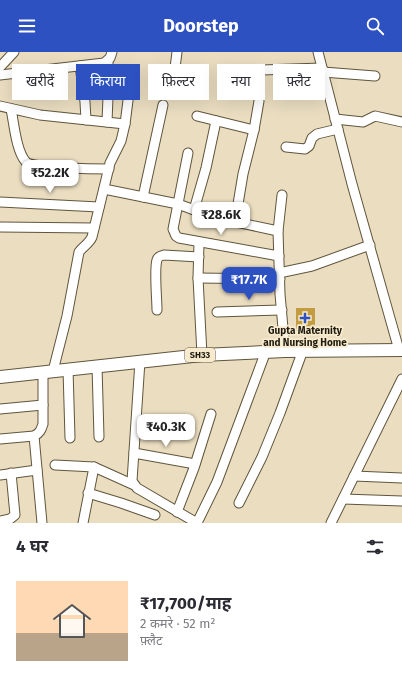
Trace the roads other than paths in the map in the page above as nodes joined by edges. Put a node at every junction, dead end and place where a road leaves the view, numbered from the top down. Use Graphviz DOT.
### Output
graph roads {
  1 [pos="14,52"];
  2 [pos="112,52"];
  3 [pos="177,52"];
  4 [pos="318,52"];
  5 [pos="108,61"];
  6 [pos="100,64"];
  7 [pos="176,64"];
  8 [pos="321,64"];
  9 [pos="76,66"];
  10 [pos="0,67"];
  11 [pos="325,70"];
  12 [pos="0,75"];
  13 [pos="375,76"];
  14 [pos="325,81"];
  15 [pos="86,100"];
  16 [pos="128,100"];
  17 [pos="259,101"];
  18 [pos="163,105"];
  19 [pos="0,106"];
  20 [pos="11,109"];
  21 [pos="197,116"];
  22 [pos="335,119"];
  23 [pos="86,120"];
  24 [pos="216,121"];
  25 [pos="107,122"];
  26 [pos="402,122"];
  27 [pos="125,124"];
  28 [pos="338,129"];
  29 [pos="254,130"];
  30 [pos="286,147"];
  31 [pos="188,152"];
  32 [pos="109,169"];
  33 [pos="104,189"];
  34 [pos="282,195"];
  35 [pos="143,197"];
  36 [pos="0,202"];
  37 [pos="178,204"];
  38 [pos="99,207"];
  39 [pos="194,210"];
  40 [pos="235,222"];
  41 [pos="0,227"];
  42 [pos="94,228"];
  43 [pos="278,231"];
  44 [pos="199,243"];
  45 [pos="370,245"];
  46 [pos="279,256"];
  47 [pos="198,257"];
  48 [pos="280,276"];
  49 [pos="198,278"];
  50 [pos="157,310"];
  51 [pos="282,310"];
  52 [pos="217,312"];
  53 [pos="285,350"];
  54 [pos="303,350"];
  55 [pos="400,350"];
  56 [pos="266,352"];
  57 [pos="202,355"];
  58 [pos="140,361"];
  59 [pos="97,366"];
  60 [pos="68,369"];
  61 [pos="48,372"];
  62 [pos="0,377"];
  63 [pos="402,379"];
  64 [pos="43,405"];
  65 [pos="0,409"];
  66 [pos="212,414"];
  67 [pos="34,436"];
  68 [pos="99,437"];
  69 [pos="70,438"];
  70 [pos="0,440"];
  71 [pos="134,453"];
  72 [pos="195,464"];
  73 [pos="55,465"];
  74 [pos="94,467"];
  75 [pos="37,470"];
  76 [pos="11,473"];
  77 [pos="0,475"];
  78 [pos="354,476"];
  79 [pos="402,478"];
  80 [pos="134,485"];
  81 [pos="88,493"];
  82 [pos="343,499"];
  83 [pos="402,501"];
  84 [pos="161,503"];
  85 [pos="239,503"];
  86 [pos="177,512"];
  87 [pos="153,519"];
  88 [pos="0,521"];
  89 [pos="42,523"];
  90 [pos="83,523"];
  91 [pos="197,523"];
  92 [pos="331,523"];
  1 -- 10 [label="street"];
  2 -- 5 [label="street"];
  3 -- 7 [label="street"];
  4 -- 8 [label="street"];
  5 -- 6 [label="street"];
  5 -- 25 [label="street"];
  9 -- 12 [label="street"];
  11 -- 13 [label="street"];
  14 -- 22 [label="street"];
  15 -- 23 [label="street"];
  16 -- 27 [label="street"];
  17 -- 29 [label="street"];
  18 -- 35 [label="street"];
  19 -- 20 [label="street"];
  20 -- 23 [label="street"];
  20 -- 32 [label="street"];
  21 -- 24 [label="street"];
  22 -- 26 [label="street"];
  22 -- 28 [label="street"];
  23 -- 25 [label="street"];
  24 -- 29 [label="street"];
  24 -- 39 [label="street"];
  25 -- 27 [label="street"];
  27 -- 32 [label="street"];
  28 -- 30 [label="street"];
  28 -- 45 [label="street"];
  29 -- 40 [label="street"];
  31 -- 37 [label="street"];
  32 -- 33 [label="street"];
  33 -- 35 [label="street"];
  33 -- 38 [label="street"];
  34 -- 43 [label="street"];
  35 -- 37 [label="street"];
  36 -- 38 [label="street"];
  37 -- 39 [label="street"];
  37 -- 44 [label="street"];
  38 -- 42 [label="street"];
  39 -- 40 [label="street"];
  40 -- 43 [label="street"];
  41 -- 42 [label="street"];
  42 -- 61 [label="street"];
  43 -- 46 [label="street"];
  44 -- 46 [label="street"];
  44 -- 47 [label="street"];
  45 -- 48 [label="street"];
  45 -- 55 [label="street"];
  46 -- 48 [label="street"];
  47 -- 49 [label="street"];
  47 -- 50 [label="street"];
  48 -- 49 [label="street"];
  48 -- 51 [label="street"];
  49 -- 57 [label="street"];
  51 -- 52 [label="street"];
  51 -- 53 [label="street"];
  53 -- 54 [label="main road, SH33"];
  53 -- 56 [label="main road, SH33"];
  54 -- 55 [label="main road, SH33"];
  54 -- 85 [label="street"];
  56 -- 57 [label="main road, SH33"];
  56 -- 91 [label="street"];
  57 -- 58 [label="main road, SH33"];
  58 -- 59 [label="main road, SH33"];
  58 -- 71 [label="street"];
  59 -- 60 [label="main road, SH33"];
  59 -- 68 [label="street"];
  60 -- 61 [label="main road, SH33"];
  60 -- 69 [label="street"];
  61 -- 62 [label="main road, SH33"];
  61 -- 64 [label="street"];
  63 -- 78 [label="street"];
  64 -- 65 [label="street"];
  64 -- 67 [label="street"];
  66 -- 72 [label="street"];
  67 -- 70 [label="street"];
  67 -- 75 [label="street"];
  71 -- 72 [label="street"];
  71 -- 80 [label="street"];
  72 -- 86 [label="street"];
  73 -- 74 [label="street"];
  74 -- 80 [label="street"];
  74 -- 81 [label="street"];
  75 -- 76 [label="street"];
  75 -- 89 [label="street"];
  76 -- 77 [label="street"];
  76 -- 88 [label="street"];
  78 -- 79 [label="street"];
  78 -- 82 [label="street"];
  80 -- 84 [label="street"];
  81 -- 87 [label="street"];
  81 -- 90 [label="street"];
  82 -- 83 [label="street"];
  82 -- 92 [label="street"];
  84 -- 86 [label="street"];
  84 -- 87 [label="street"];
  86 -- 91 [label="street"];
}
